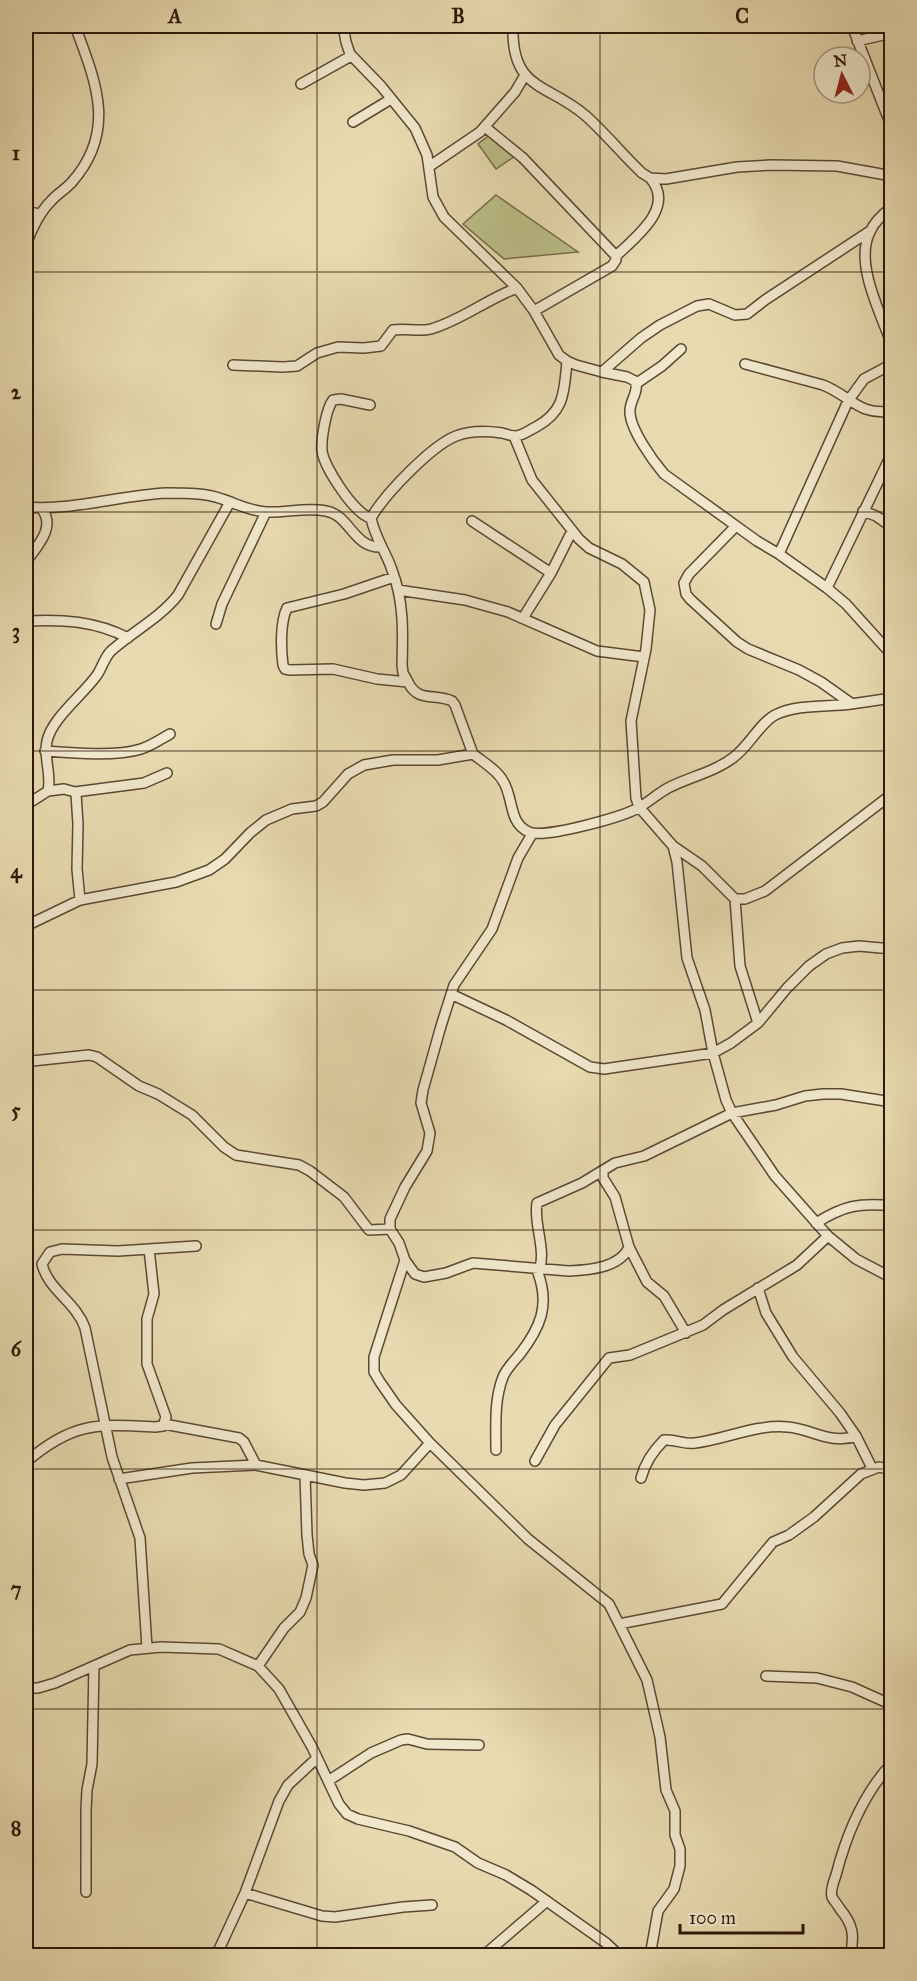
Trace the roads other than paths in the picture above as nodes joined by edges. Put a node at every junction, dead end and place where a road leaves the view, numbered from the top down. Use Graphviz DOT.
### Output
graph roads {
  1 [pos="75,26"];
  2 [pos="343,26"];
  3 [pos="513,26"];
  4 [pos="852,26"];
  5 [pos="891,33"];
  6 [pos="857,41"];
  7 [pos="351,56"];
  8 [pos="525,75"];
  9 [pos="301,84"];
  10 [pos="391,99"];
  11 [pos="353,122"];
  12 [pos="485,127"];
  13 [pos="891,128"];
  14 [pos="430,166"];
  15 [pos="891,176"];
  16 [pos="650,178"];
  17 [pos="891,207"];
  18 [pos="26,211"];
  19 [pos="39,214"];
  20 [pos="870,231"];
  21 [pos="26,244"];
  22 [pos="616,256"];
  23 [pos="518,288"];
  24 [pos="534,311"];
  25 [pos="891,345"];
  26 [pos="681,349"];
  27 [pos="567,361"];
  28 [pos="745,364"];
  29 [pos="891,364"];
  30 [pos="233,365"];
  31 [pos="602,372"];
  32 [pos="637,383"];
  33 [pos="848,401"];
  34 [pos="370,405"];
  35 [pos="891,411"];
  36 [pos="514,436"];
  37 [pos="891,453"];
  38 [pos="888,470"];
  39 [pos="230,502"];
  40 [pos="26,507"];
  41 [pos="40,508"];
  42 [pos="863,511"];
  43 [pos="266,512"];
  44 [pos="371,518"];
  45 [pos="472,521"];
  46 [pos="736,526"];
  47 [pos="891,527"];
  48 [pos="572,531"];
  49 [pos="381,547"];
  50 [pos="779,554"];
  51 [pos="26,562"];
  52 [pos="551,573"];
  53 [pos="394,577"];
  54 [pos="827,588"];
  55 [pos="398,590"];
  56 [pos="523,618"];
  57 [pos="26,621"];
  58 [pos="216,624"];
  59 [pos="128,639"];
  60 [pos="891,655"];
  61 [pos="644,657"];
  62 [pos="408,682"];
  63 [pos="891,701"];
  64 [pos="852,704"];
  65 [pos="170,734"];
  66 [pos="45,751"];
  67 [pos="473,754"];
  68 [pos="167,773"];
  69 [pos="48,791"];
  70 [pos="75,792"];
  71 [pos="891,794"];
  72 [pos="26,805"];
  73 [pos="639,807"];
  74 [pos="532,834"];
  75 [pos="673,846"];
  76 [pos="735,899"];
  77 [pos="80,900"];
  78 [pos="30,924"];
  79 [pos="891,950"];
  80 [pos="451,994"];
  81 [pos="758,1023"];
  82 [pos="713,1053"];
  83 [pos="26,1058"];
  84 [pos="891,1102"];
  85 [pos="732,1113"];
  86 [pos="603,1171"];
  87 [pos="891,1206"];
  88 [pos="816,1223"];
  89 [pos="390,1229"];
  90 [pos="828,1236"];
  91 [pos="196,1246"];
  92 [pos="629,1247"];
  93 [pos="149,1249"];
  94 [pos="405,1260"];
  95 [pos="540,1269"];
  96 [pos="891,1278"];
  97 [pos="758,1288"];
  98 [pos="686,1333"];
  99 [pos="164,1424"];
  100 [pos="106,1425"];
  101 [pos="856,1436"];
  102 [pos="430,1443"];
  103 [pos="496,1450"];
  104 [pos="535,1461"];
  105 [pos="26,1462"];
  106 [pos="256,1465"];
  107 [pos="872,1468"];
  108 [pos="891,1470"];
  109 [pos="305,1475"];
  110 [pos="119,1479"];
  111 [pos="641,1479"];
  112 [pos="619,1624"];
  113 [pos="147,1648"];
  114 [pos="94,1666"];
  115 [pos="258,1666"];
  116 [pos="766,1677"];
  117 [pos="26,1688"];
  118 [pos="891,1705"];
  119 [pos="478,1745"];
  120 [pos="317,1758"];
  121 [pos="891,1763"];
  122 [pos="328,1782"];
  123 [pos="86,1892"];
  124 [pos="245,1893"];
  125 [pos="547,1901"];
  126 [pos="432,1905"];
  127 [pos="216,1956"];
  128 [pos="483,1956"];
  129 [pos="620,1956"];
  130 [pos="650,1956"];
  131 [pos="850,1956"];
  1 -- 19 [label="street"];
  2 -- 7 [label="street"];
  3 -- 8 [label="street"];
  4 -- 6 [label="street"];
  5 -- 6 [label="street"];
  6 -- 13 [label="street"];
  7 -- 9 [label="street"];
  7 -- 10 [label="street"];
  8 -- 12 [label="street"];
  8 -- 16 [label="street"];
  10 -- 11 [label="street"];
  10 -- 14 [label="street"];
  12 -- 14 [label="street"];
  12 -- 22 [label="street"];
  14 -- 23 [label="street"];
  15 -- 16 [label="street"];
  16 -- 22 [label="street"];
  17 -- 20 [label="street"];
  18 -- 19 [label="street"];
  19 -- 21 [label="street"];
  20 -- 25 [label="street"];
  20 -- 31 [label="street"];
  22 -- 24 [label="street"];
  23 -- 24 [label="street"];
  23 -- 30 [label="street"];
  24 -- 27 [label="street"];
  26 -- 32 [label="street"];
  27 -- 31 [label="street"];
  27 -- 36 [label="street"];
  28 -- 33 [label="street"];
  29 -- 33 [label="street"];
  31 -- 32 [label="street"];
  32 -- 46 [label="street"];
  33 -- 35 [label="street"];
  33 -- 50 [label="street"];
  34 -- 44 [label="street"];
  36 -- 44 [label="street"];
  36 -- 48 [label="street"];
  37 -- 38 [label="street"];
  38 -- 42 [label="street"];
  39 -- 41 [label="street"];
  39 -- 43 [label="street"];
  39 -- 59 [label="street"];
  40 -- 41 [label="street"];
  41 -- 51 [label="street"];
  42 -- 47 [label="street"];
  42 -- 54 [label="street"];
  43 -- 49 [label="street"];
  43 -- 58 [label="street"];
  44 -- 49 [label="street"];
  45 -- 52 [label="street"];
  46 -- 50 [label="street"];
  46 -- 64 [label="street"];
  48 -- 52 [label="street"];
  48 -- 61 [label="street"];
  49 -- 53 [label="street"];
  50 -- 54 [label="street"];
  52 -- 56 [label="street"];
  53 -- 55 [label="street"];
  53 -- 62 [label="street"];
  54 -- 60 [label="street"];
  55 -- 56 [label="street"];
  55 -- 62 [label="street"];
  56 -- 61 [label="street"];
  57 -- 59 [label="street"];
  59 -- 66 [label="street"];
  61 -- 73 [label="street"];
  62 -- 67 [label="street"];
  63 -- 64 [label="street"];
  64 -- 73 [label="street"];
  65 -- 66 [label="street"];
  66 -- 69 [label="street"];
  67 -- 74 [label="street"];
  67 -- 77 [label="street"];
  68 -- 70 [label="street"];
  69 -- 70 [label="street"];
  69 -- 72 [label="street"];
  70 -- 77 [label="street"];
  71 -- 76 [label="street"];
  73 -- 74 [label="street"];
  73 -- 75 [label="street"];
  74 -- 80 [label="street"];
  75 -- 76 [label="street"];
  75 -- 82 [label="street"];
  76 -- 81 [label="street"];
  77 -- 78 [label="street"];
  79 -- 81 [label="street"];
  80 -- 82 [label="street"];
  80 -- 89 [label="street"];
  81 -- 82 [label="street"];
  82 -- 85 [label="street"];
  83 -- 89 [label="street"];
  84 -- 85 [label="street"];
  85 -- 86 [label="street"];
  85 -- 88 [label="street"];
  86 -- 92 [label="street"];
  86 -- 95 [label="street"];
  87 -- 88 [label="street"];
  88 -- 90 [label="street"];
  89 -- 94 [label="street"];
  90 -- 96 [label="street"];
  90 -- 97 [label="street"];
  91 -- 93 [label="street"];
  92 -- 95 [label="street"];
  92 -- 98 [label="street"];
  93 -- 99 [label="street"];
  93 -- 100 [label="street"];
  94 -- 95 [label="street"];
  94 -- 102 [label="street"];
  95 -- 103 [label="street"];
  97 -- 98 [label="street"];
  97 -- 101 [label="street"];
  98 -- 104 [label="street"];
  99 -- 100 [label="street"];
  99 -- 106 [label="street"];
  100 -- 105 [label="street"];
  100 -- 110 [label="street"];
  101 -- 107 [label="street"];
  101 -- 111 [label="street"];
  102 -- 109 [label="street"];
  102 -- 112 [label="street"];
  106 -- 109 [label="street"];
  106 -- 110 [label="street"];
  107 -- 108 [label="street"];
  107 -- 112 [label="street"];
  109 -- 115 [label="street"];
  110 -- 113 [label="street"];
  112 -- 130 [label="street"];
  113 -- 114 [label="street"];
  113 -- 115 [label="street"];
  114 -- 117 [label="street"];
  114 -- 123 [label="street"];
  115 -- 120 [label="street"];
  116 -- 118 [label="street"];
  119 -- 122 [label="street"];
  120 -- 122 [label="street"];
  120 -- 124 [label="street"];
  121 -- 131 [label="street"];
  122 -- 125 [label="street"];
  124 -- 126 [label="street"];
  124 -- 127 [label="street"];
  125 -- 128 [label="street"];
  125 -- 129 [label="street"];
}
